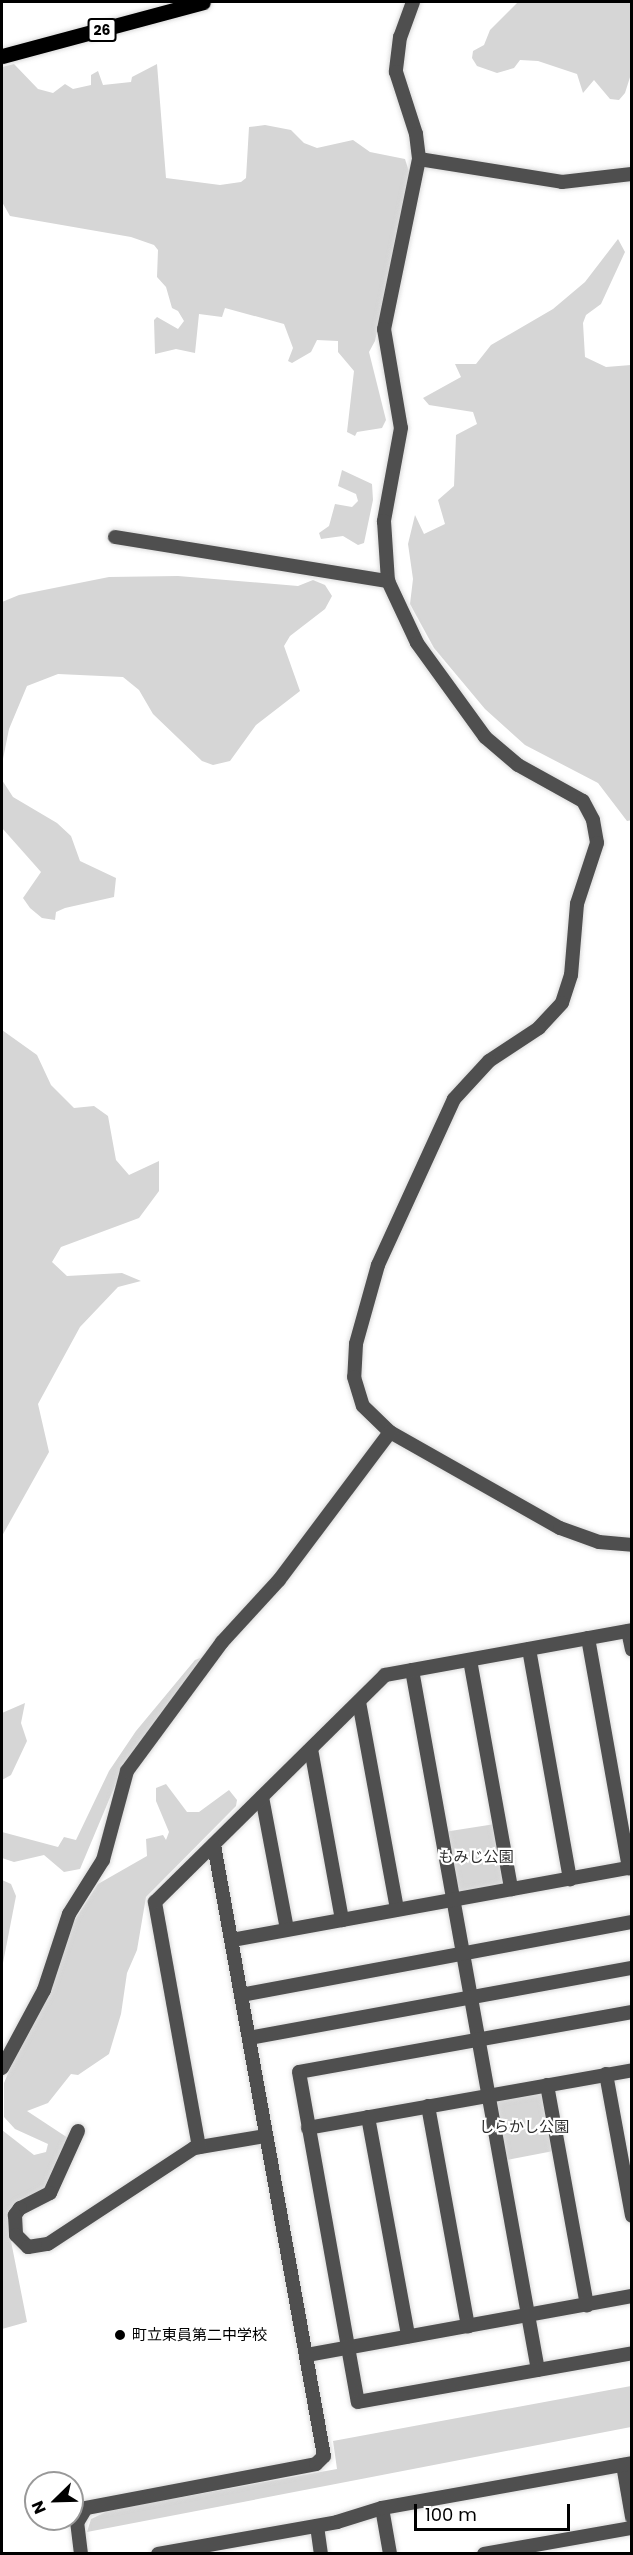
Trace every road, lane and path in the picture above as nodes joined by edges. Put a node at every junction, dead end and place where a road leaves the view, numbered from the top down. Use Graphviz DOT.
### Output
graph roads {
  1 [pos="203,2"];
  2 [pos="413,2"];
  3 [pos="2,56"];
  4 [pos="419,159"];
  5 [pos="632,174"];
  6 [pos="115,537"];
  7 [pos="388,581"];
  8 [pos="390,1432"];
  9 [pos="632,1545"];
  10 [pos="630,1631"];
  11 [pos="588,1638"];
  12 [pos="529,1649"];
  13 [pos="632,1650"];
  14 [pos="470,1660"];
  15 [pos="412,1670"];
  16 [pos="359,1702"];
  17 [pos="311,1749"];
  18 [pos="262,1797"];
  19 [pos="214,1845"];
  20 [pos="630,1868"];
  21 [pos="570,1879"];
  22 [pos="511,1889"];
  23 [pos="453,1899"];
  24 [pos="397,1909"];
  25 [pos="342,1920"];
  26 [pos="632,1922"];
  27 [pos="286,1929"];
  28 [pos="232,1940"];
  29 [pos="462,1955"];
  30 [pos="632,1968"];
  31 [pos="242,1995"];
  32 [pos="470,1997"];
  33 [pos="632,2012"];
  34 [pos="249,2038"];
  35 [pos="478,2040"];
  36 [pos="2,2068"];
  37 [pos="632,2070"];
  38 [pos="606,2074"];
  39 [pos="547,2085"];
  40 [pos="487,2095"];
  41 [pos="428,2106"];
  42 [pos="368,2117"];
  43 [pos="308,2128"];
  44 [pos="78,2131"];
  45 [pos="266,2136"];
  46 [pos="199,2147"];
  47 [pos="632,2216"];
  48 [pos="632,2296"];
  49 [pos="586,2305"];
  50 [pos="528,2315"];
  51 [pos="468,2326"];
  52 [pos="408,2336"];
  53 [pos="348,2348"];
  54 [pos="632,2353"];
  55 [pos="307,2355"];
  56 [pos="538,2370"];
  57 [pos="627,2464"];
  58 [pos="382,2508"];
  59 [pos="632,2517"];
  60 [pos="316,2526"];
  61 [pos="632,2528"];
  62 [pos="81,2553"];
  63 [pos="158,2553"];
  64 [pos="321,2553"];
  65 [pos="390,2553"];
  66 [pos="484,2553"];
  1 -- 3 [label="main road, 26"];
  2 -- 4 [label="street"];
  4 -- 5 [label="street"];
  4 -- 7 [label="street"];
  6 -- 7 [label="street"];
  7 -- 8 [label="street"];
  8 -- 9 [label="street"];
  8 -- 36 [label="street"];
  10 -- 11 [label="street"];
  10 -- 13 [label="street"];
  11 -- 12 [label="street"];
  11 -- 20 [label="street"];
  12 -- 14 [label="street"];
  12 -- 21 [label="street"];
  14 -- 15 [label="street"];
  14 -- 22 [label="street"];
  15 -- 16 [label="street"];
  15 -- 23 [label="street"];
  16 -- 17 [label="street"];
  16 -- 24 [label="street"];
  17 -- 18 [label="street"];
  17 -- 25 [label="street"];
  18 -- 19 [label="street"];
  18 -- 27 [label="street"];
  19 -- 28 [label="street"];
  19 -- 46 [label="street"];
  20 -- 21 [label="street"];
  21 -- 22 [label="street"];
  22 -- 23 [label="street"];
  23 -- 24 [label="street"];
  23 -- 29 [label="street"];
  24 -- 25 [label="street"];
  25 -- 27 [label="street"];
  26 -- 29 [label="street"];
  27 -- 28 [label="street"];
  28 -- 31 [label="street"];
  29 -- 31 [label="street"];
  29 -- 32 [label="street"];
  30 -- 32 [label="street"];
  31 -- 34 [label="street"];
  32 -- 34 [label="street"];
  32 -- 35 [label="street"];
  33 -- 35 [label="street"];
  34 -- 45 [label="street"];
  35 -- 40 [label="street"];
  35 -- 43 [label="street"];
  37 -- 38 [label="street"];
  38 -- 39 [label="street"];
  38 -- 47 [label="street"];
  39 -- 40 [label="street"];
  39 -- 49 [label="street"];
  40 -- 41 [label="street"];
  40 -- 50 [label="street"];
  41 -- 42 [label="street"];
  41 -- 51 [label="street"];
  42 -- 43 [label="street"];
  42 -- 52 [label="street"];
  43 -- 53 [label="street"];
  44 -- 46 [label="street"];
  45 -- 46 [label="street"];
  45 -- 55 [label="street"];
  48 -- 49 [label="street"];
  49 -- 50 [label="street"];
  50 -- 51 [label="street"];
  50 -- 56 [label="street"];
  51 -- 52 [label="street"];
  52 -- 53 [label="street"];
  53 -- 55 [label="street"];
  53 -- 56 [label="street"];
  54 -- 56 [label="street"];
  55 -- 62 [label="street"];
  57 -- 58 [label="street"];
  57 -- 59 [label="street"];
  58 -- 60 [label="street"];
  58 -- 65 [label="street"];
  60 -- 63 [label="street"];
  60 -- 64 [label="street"];
  61 -- 66 [label="street"];
}
